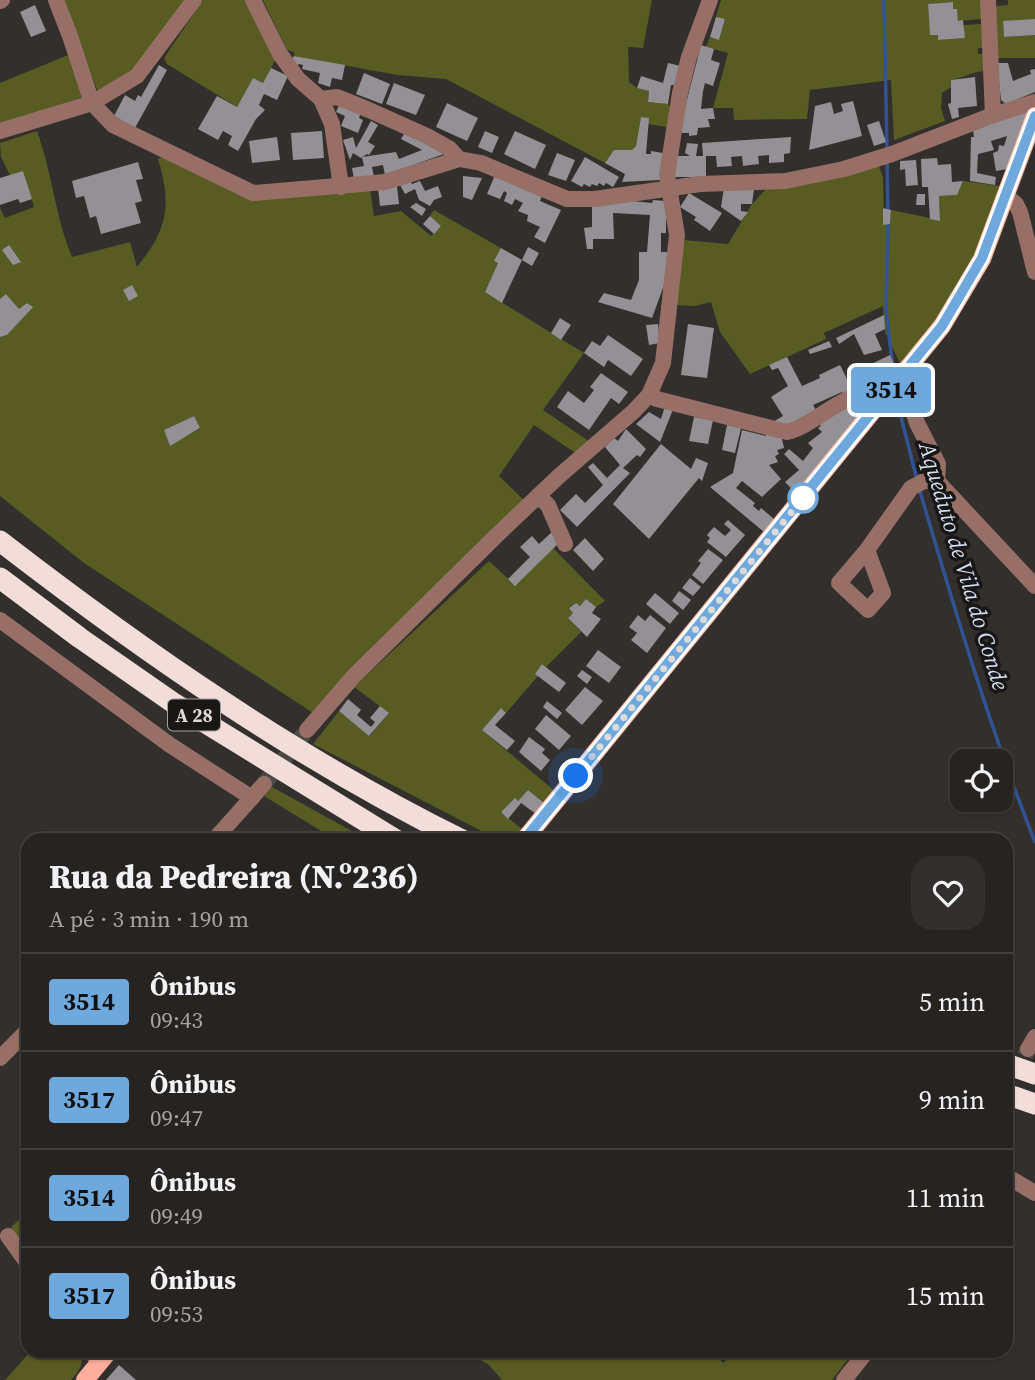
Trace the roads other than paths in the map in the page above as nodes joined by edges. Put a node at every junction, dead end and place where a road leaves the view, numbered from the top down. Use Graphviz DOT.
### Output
graph roads {
  1 [pos="56,0"];
  2 [pos="194,0"];
  3 [pos="253,0"];
  4 [pos="710,0"];
  5 [pos="988,0"];
  6 [pos="321,99"];
  7 [pos="1035,102"];
  8 [pos="92,103"];
  9 [pos="993,115"];
  10 [pos="1035,116"];
  11 [pos="0,131"];
  12 [pos="1030,138"];
  13 [pos="459,159"];
  14 [pos="341,187"];
  15 [pos="671,189"];
  16 [pos="1006,196"];
  17 [pos="1035,272"];
  18 [pos="902,377"];
  19 [pos="649,395"];
  20 [pos="887,396"];
  21 [pos="937,481"];
  22 [pos="538,496"];
  23 [pos="0,541"];
  24 [pos="565,544"];
  25 [pos="867,550"];
  26 [pos="0,578"];
  27 [pos="1035,586"];
  28 [pos="0,620"];
  29 [pos="307,730"];
  30 [pos="264,784"];
  31 [pos="252,798"];
  32 [pos="220,833"];
  33 [pos="385,833"];
  34 [pos="449,833"];
  35 [pos="530,833"];
  36 [pos="21,1037"];
  37 [pos="0,1058"];
  38 [pos="1013,1066"];
  39 [pos="1035,1074"];
  40 [pos="1013,1096"];
  41 [pos="1035,1104"];
  42 [pos="1013,1180"];
  43 [pos="1035,1193"];
  44 [pos="8,1236"];
  45 [pos="21,1254"];
  46 [pos="98,1358"];
  47 [pos="861,1358"];
  48 [pos="85,1380"];
  49 [pos="844,1380"];
  1 -- 8 [label="street"];
  2 -- 8 [label="street"];
  3 -- 6 [label="street"];
  4 -- 15 [label="street"];
  5 -- 9 [label="street"];
  6 -- 13 [label="street"];
  6 -- 14 [label="street"];
  7 -- 9 [label="street"];
  8 -- 11 [label="street"];
  8 -- 14 [label="street"];
  9 -- 15 [label="street"];
  10 -- 12 [label="main road"];
  12 -- 16 [label="main road"];
  13 -- 14 [label="street"];
  13 -- 15 [label="street"];
  15 -- 19 [label="street"];
  16 -- 17 [label="street"];
  16 -- 18 [label="main road"];
  18 -- 20 [label="main road"];
  18 -- 21 [label="street"];
  19 -- 20 [label="street"];
  19 -- 22 [label="street"];
  20 -- 35 [label="main road"];
  21 -- 25 [label="street"];
  21 -- 27 [label="street"];
  22 -- 24 [label="street"];
  22 -- 29 [label="street"];
  23 -- 34 [label="highway, A 28"];
  26 -- 33 [label="highway, A 28"];
  28 -- 31 [label="street"];
  30 -- 31 [label="street"];
  31 -- 32 [label="street"];
  36 -- 37 [label="street"];
  38 -- 39 [label="highway"];
  40 -- 41 [label="highway"];
  42 -- 43 [label="street"];
  44 -- 45 [label="street"];
  46 -- 48 [label="main road"];
  47 -- 49 [label="street"];
}
